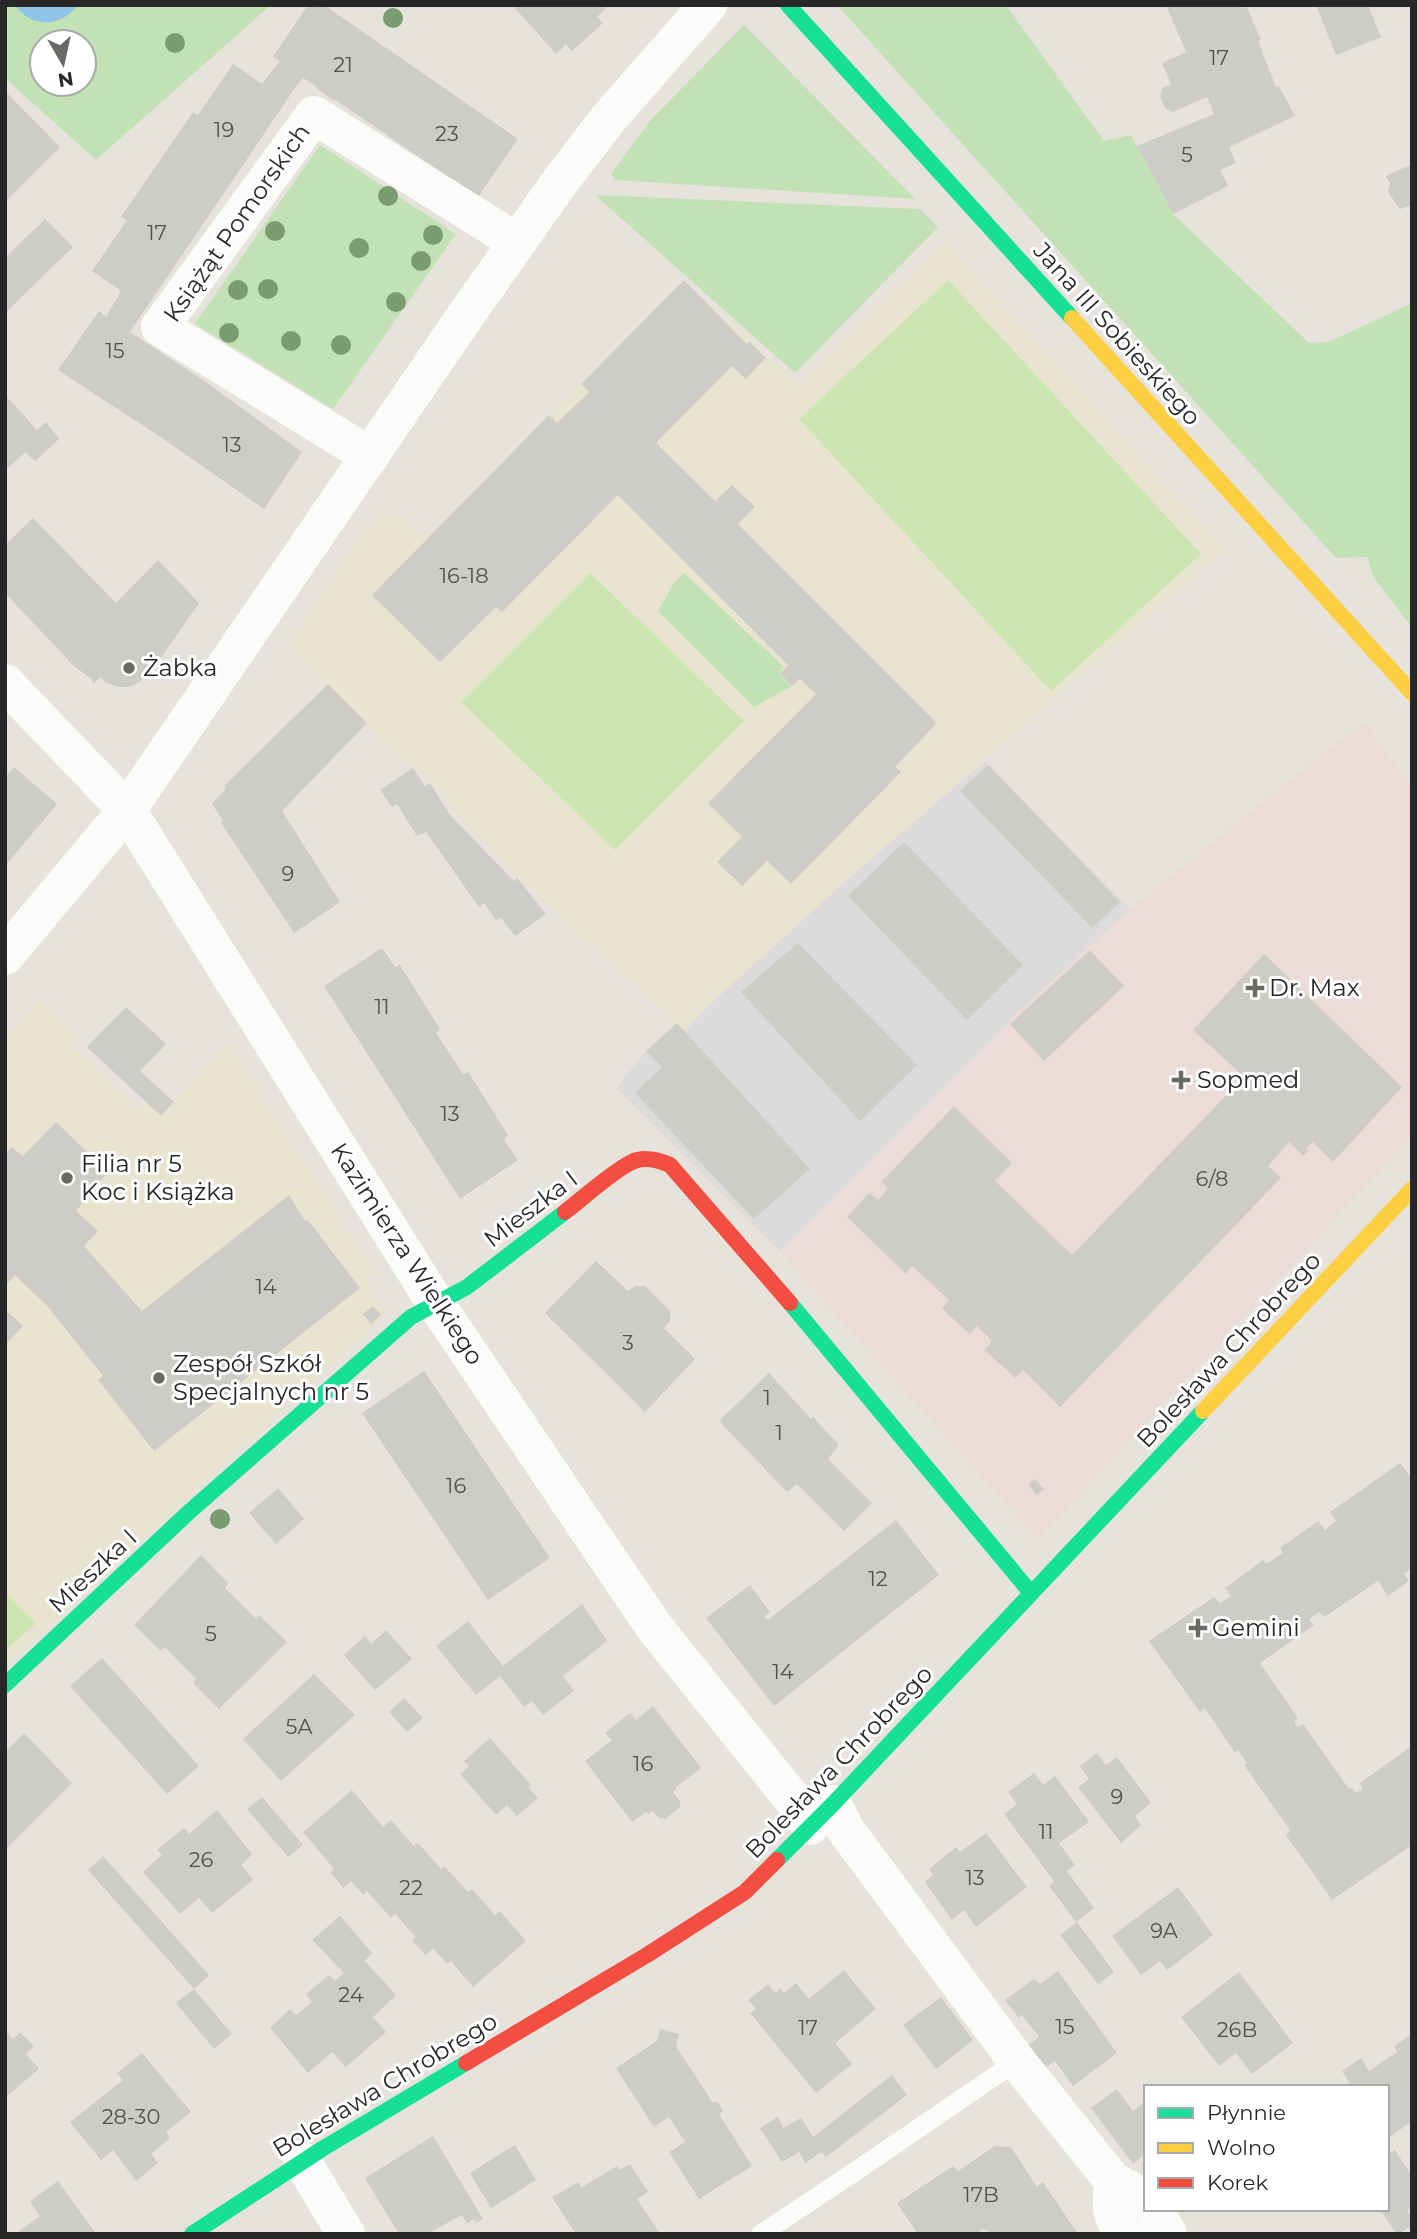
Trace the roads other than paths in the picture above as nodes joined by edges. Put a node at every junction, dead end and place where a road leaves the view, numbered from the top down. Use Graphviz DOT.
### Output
graph roads {
  1 [pos="708,5"];
  2 [pos="788,5"];
  3 [pos="517,242"];
  4 [pos="370,456"];
  5 [pos="5,683"];
  6 [pos="1412,693"];
  7 [pos="127,810"];
  8 [pos="5,956"];
  9 [pos="1412,1189"];
  10 [pos="436,1304"];
  11 [pos="1031,1593"];
  12 [pos="5,1685"];
  13 [pos="822,1815"];
  14 [pos="1017,2061"];
  15 [pos="302,2161"];
  16 [pos="1114,2181"];
  17 [pos="1144,2201"];
  18 [pos="192,2234"];
  19 [pos="346,2234"];
  20 [pos="761,2234"];
  21 [pos="1125,2234"];
  1 -- 3 [label="street"];
  2 -- 6 [label="street, Jana III Sobieskiego"];
  3 -- 4 [label="street"];
  3 -- 4 [label="street, Książąt Pomorskich"];
  4 -- 7 [label="street"];
  5 -- 7 [label="street, Kazimierza Wielkiego"];
  7 -- 8 [label="street"];
  7 -- 10 [label="street, Kazimierza Wielkiego"];
  9 -- 11 [label="street, Bolesława Chrobrego"];
  10 -- 11 [label="street, Mieszka I"];
  10 -- 12 [label="street, Mieszka I"];
  10 -- 13 [label="street, Kazimierza Wielkiego"];
  11 -- 13 [label="street, Bolesława Chrobrego"];
  13 -- 14 [label="street, Kazimierza Wielkiego"];
  13 -- 15 [label="street, Bolesława Chrobrego"];
  14 -- 16 [label="street, Kazimierza Wielkiego"];
  14 -- 20 [label="lane"];
  15 -- 18 [label="street, Bolesława Chrobrego"];
  15 -- 19 [label="street"];
  16 -- 17 [label="street, Kazimierza Wielkiego"];
  16 -- 21 [label="street"];
}
